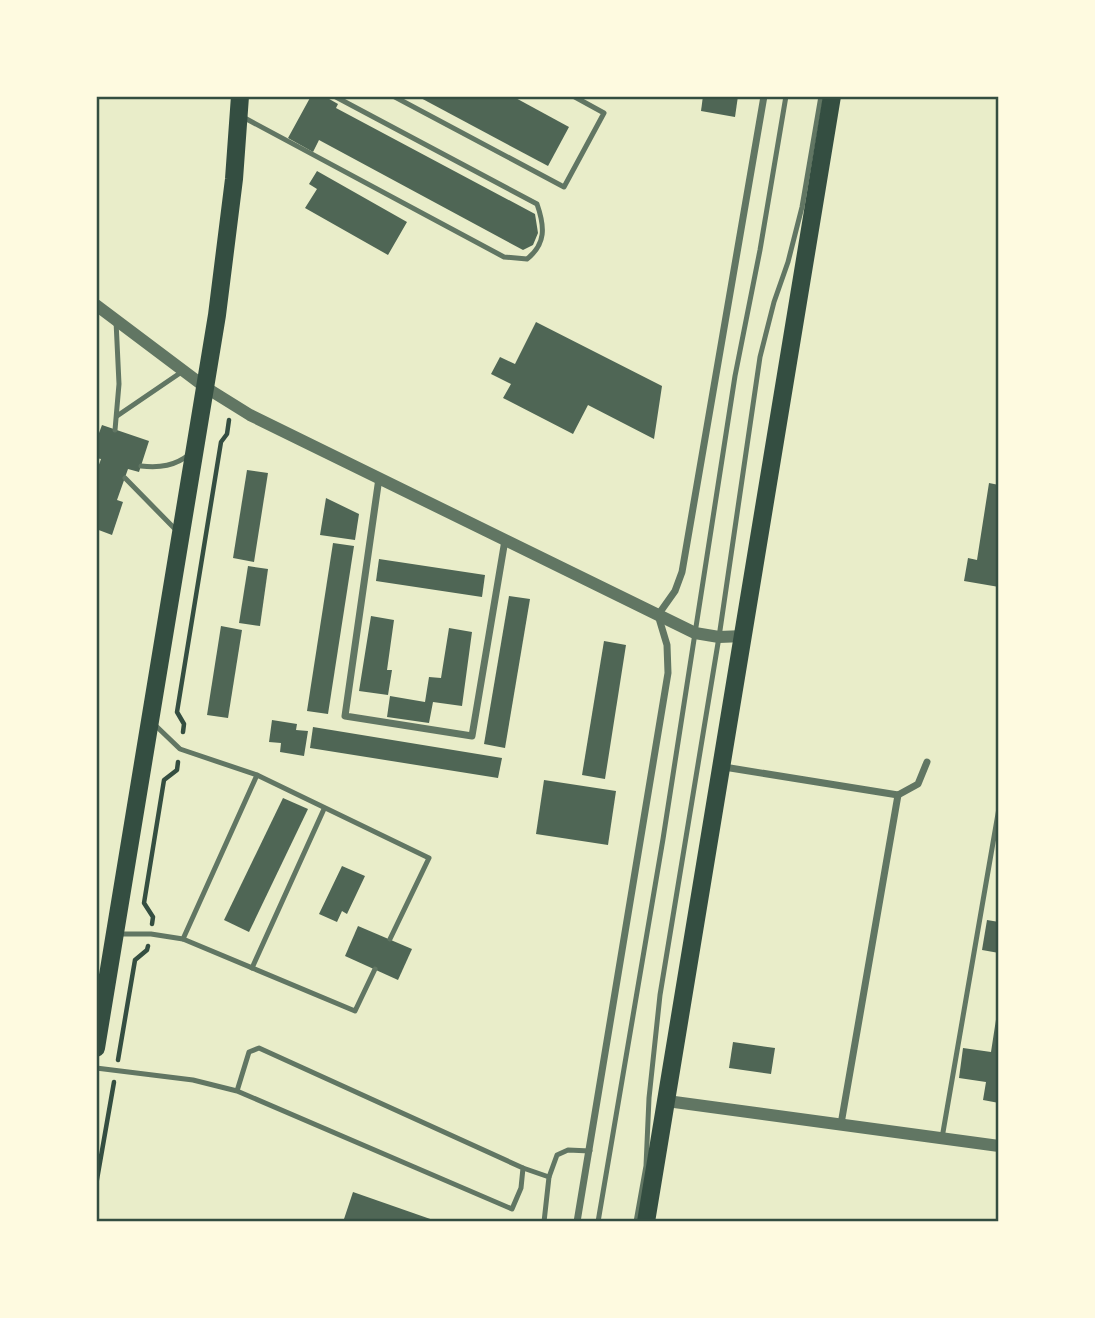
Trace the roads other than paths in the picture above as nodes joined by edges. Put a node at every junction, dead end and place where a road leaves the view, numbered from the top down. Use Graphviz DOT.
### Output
graph roads {
  1 [pos="240,96"];
  2 [pos="334,96"];
  3 [pos="393,96"];
  4 [pos="573,96"];
  5 [pos="764,96"];
  6 [pos="786,96"];
  7 [pos="821,96"];
  8 [pos="832,96"];
  9 [pos="239,116"];
  10 [pos="96,305"];
  11 [pos="116,320"];
  12 [pos="183,371"];
  13 [pos="205,387"];
  14 [pos="117,416"];
  15 [pos="115,430"];
  16 [pos="195,449"];
  17 [pos="141,466"];
  18 [pos="125,478"];
  19 [pos="379,478"];
  20 [pos="181,535"];
  21 [pos="505,540"];
  22 [pos="658,615"];
  23 [pos="695,633"];
  24 [pos="744,636"];
  25 [pos="719,637"];
  26 [pos="150,720"];
  27 [pos="927,762"];
  28 [pos="722,766"];
  29 [pos="257,775"];
  30 [pos="898,795"];
  31 [pos="999,808"];
  32 [pos="324,809"];
  33 [pos="115,934"];
  34 [pos="183,939"];
  35 [pos="390,939"];
  36 [pos="252,968"];
  37 [pos="375,969"];
  38 [pos="96,1048"];
  39 [pos="96,1068"];
  40 [pos="237,1091"];
  41 [pos="667,1101"];
  42 [pos="841,1124"];
  43 [pos="942,1138"];
  44 [pos="999,1146"];
  45 [pos="590,1151"];
  46 [pos="523,1168"];
  47 [pos="549,1177"];
  48 [pos="544,1222"];
  49 [pos="577,1222"];
  50 [pos="598,1222"];
  51 [pos="636,1222"];
  52 [pos="646,1222"];
  1 -- 9 [label="main road"];
  2 -- 9 [label="lane"];
  3 -- 4 [label="lane"];
  5 -- 22 [label="street"];
  6 -- 23 [label="lane"];
  7 -- 25 [label="lane"];
  8 -- 24 [label="main road"];
  9 -- 13 [label="main road"];
  10 -- 11 [label="street"];
  11 -- 12 [label="street"];
  11 -- 14 [label="lane"];
  12 -- 13 [label="street"];
  12 -- 14 [label="lane"];
  13 -- 16 [label="main road"];
  13 -- 19 [label="street"];
  14 -- 15 [label="lane"];
  16 -- 17 [label="lane"];
  16 -- 20 [label="main road"];
  18 -- 20 [label="lane"];
  19 -- 21 [label="street"];
  19 -- 21 [label="street"];
  20 -- 26 [label="main road"];
  21 -- 22 [label="street"];
  22 -- 23 [label="street"];
  22 -- 45 [label="street"];
  23 -- 25 [label="street"];
  23 -- 50 [label="lane"];
  24 -- 25 [label="street"];
  24 -- 28 [label="main road"];
  25 -- 51 [label="lane"];
  26 -- 29 [label="lane"];
  26 -- 33 [label="main road"];
  27 -- 30 [label="street"];
  28 -- 30 [label="street"];
  28 -- 41 [label="main road"];
  29 -- 32 [label="lane"];
  29 -- 34 [label="lane"];
  30 -- 42 [label="street"];
  31 -- 43 [label="lane"];
  32 -- 35 [label="lane"];
  32 -- 36 [label="lane"];
  33 -- 34 [label="lane"];
  33 -- 38 [label="main road"];
  34 -- 36 [label="lane"];
  36 -- 37 [label="lane"];
  39 -- 40 [label="lane"];
  40 -- 46 [label="lane"];
  40 -- 46 [label="lane"];
  41 -- 42 [label="street"];
  41 -- 52 [label="main road"];
  42 -- 43 [label="street"];
  43 -- 44 [label="street"];
  45 -- 47 [label="lane"];
  45 -- 49 [label="street"];
  46 -- 47 [label="lane"];
  47 -- 48 [label="lane"];
}
